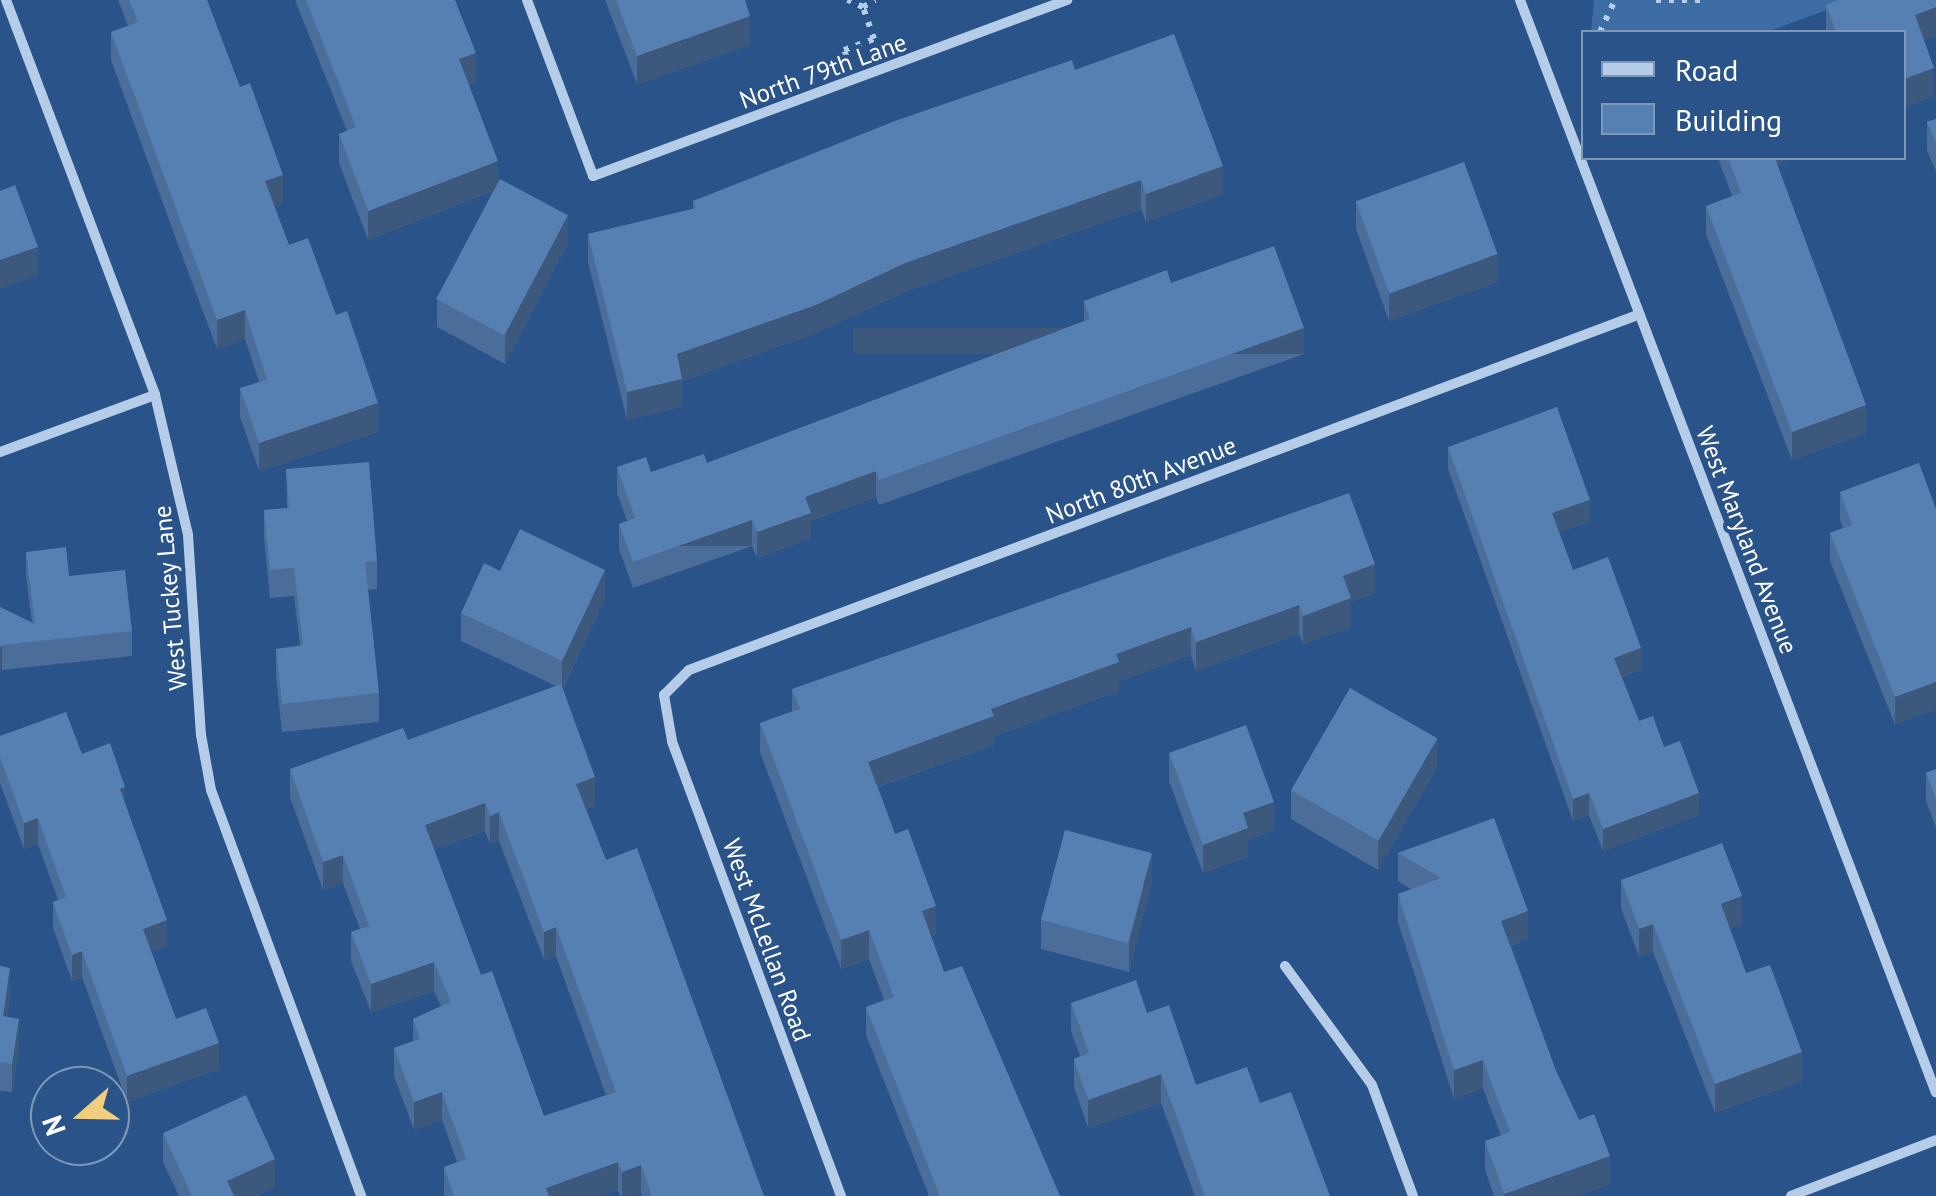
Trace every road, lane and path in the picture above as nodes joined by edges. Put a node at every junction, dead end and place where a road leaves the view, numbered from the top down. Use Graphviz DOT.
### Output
graph roads {
  1 [pos="6,0"];
  2 [pos="526,0"];
  3 [pos="848,0"];
  4 [pos="875,0"];
  5 [pos="1067,0"];
  6 [pos="1520,0"];
  7 [pos="1615,0"];
  8 [pos="1656,0"];
  9 [pos="1704,0"];
  10 [pos="863,6"];
  11 [pos="1601,30"];
  12 [pos="856,81"];
  13 [pos="1581,160"];
  14 [pos="1581,160"];
  15 [pos="1640,314"];
  16 [pos="155,395"];
  17 [pos="0,452"];
  18 [pos="664,695"];
  19 [pos="1285,966"];
  20 [pos="1936,1093"];
  21 [pos="1936,1140"];
  22 [pos="361,1196"];
  23 [pos="841,1196"];
  24 [pos="1413,1196"];
  25 [pos="1791,1196"];
  1 -- 16 [label="street, West Tuckey Lane"];
  2 -- 12 [label="street, North 79th Lane"];
  3 -- 10 [label="path"];
  4 -- 10 [label="path"];
  5 -- 12 [label="street, North 79th Lane"];
  6 -- 13 [label="street, West Maryland Avenue"];
  7 -- 11 [label="path"];
  8 -- 9 [label="path"];
  10 -- 12 [label="path"];
  14 -- 15 [label="street, West Maryland Avenue"];
  15 -- 18 [label="street, North 80th Avenue"];
  15 -- 20 [label="street, West Maryland Avenue"];
  16 -- 17 [label="street"];
  16 -- 22 [label="street, West Tuckey Lane"];
  18 -- 23 [label="street, West McLellan Road"];
  19 -- 24 [label="street"];
  21 -- 25 [label="street"];
}
